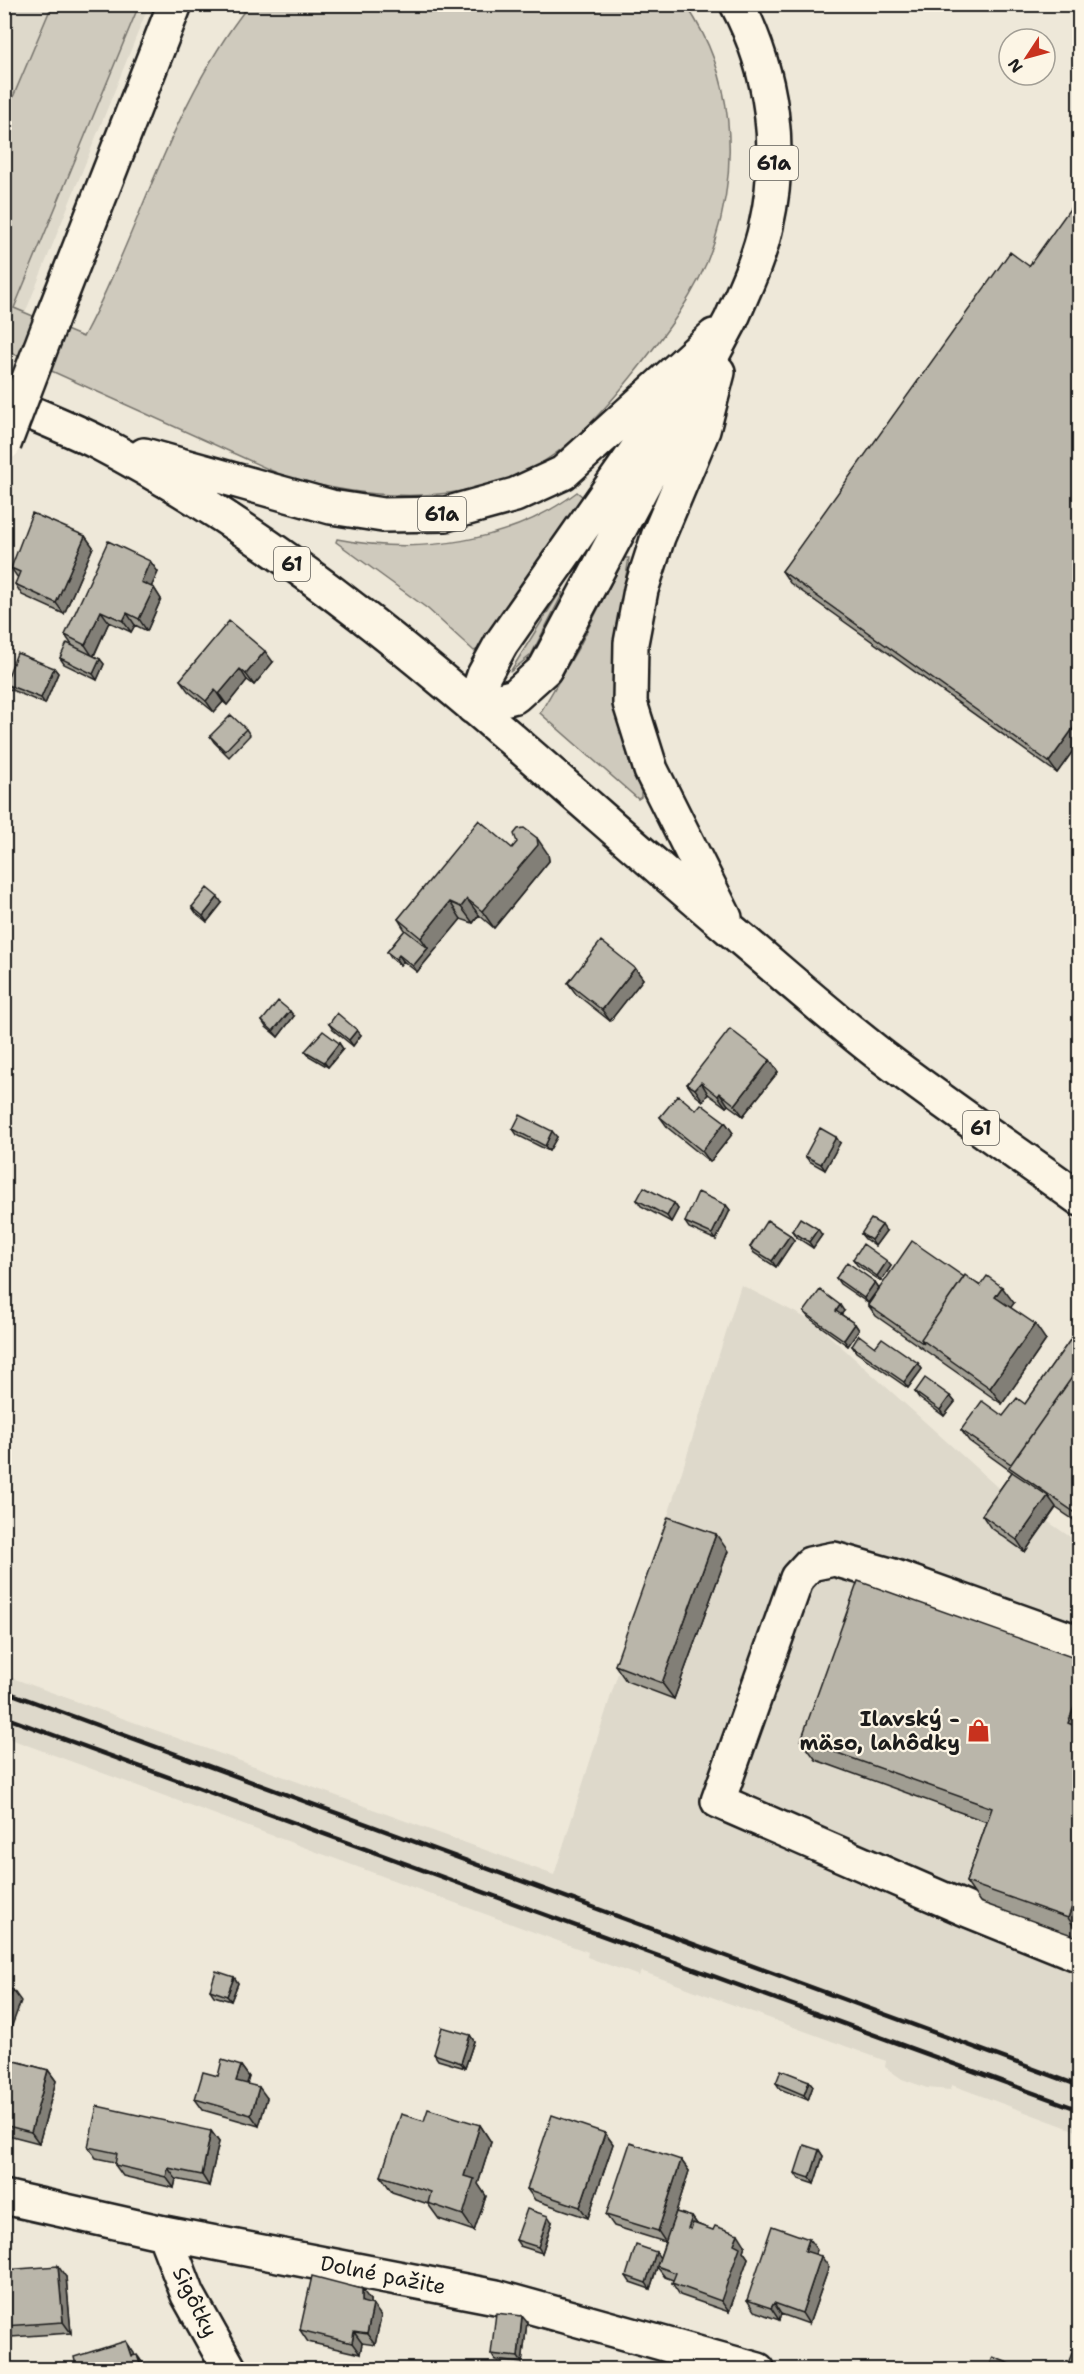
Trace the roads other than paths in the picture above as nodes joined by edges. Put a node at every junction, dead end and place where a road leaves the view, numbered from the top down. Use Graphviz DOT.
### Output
graph roads {
  1 [pos="736,4"];
  2 [pos="178,8"];
  3 [pos="731,320"];
  4 [pos="4,401"];
  5 [pos="96,441"];
  6 [pos="4,444"];
  7 [pos="473,707"];
  8 [pos="731,930"];
  9 [pos="1080,1199"];
  10 [pos="1080,1643"];
  11 [pos="1080,1955"];
  12 [pos="4,2197"];
  13 [pos="164,2233"];
  14 [pos="230,2370"];
  15 [pos="758,2370"];
  1 -- 3 [label="main road, 61a"];
  2 -- 6 [label="main road, bridge"];
  3 -- 5 [label="main road, 61a"];
  3 -- 7 [label="main road, 61a"];
  3 -- 7 [label="main road, 61a"];
  3 -- 8 [label="main road, 61a"];
  4 -- 5 [label="main road, 61"];
  5 -- 7 [label="main road, 61"];
  7 -- 8 [label="main road, 61"];
  8 -- 9 [label="main road, 61"];
  10 -- 11 [label="main road"];
  12 -- 13 [label="main road, Dolné pažite"];
  13 -- 14 [label="main road, Sigôtky"];
  13 -- 15 [label="main road, Dolné pažite"];
}
